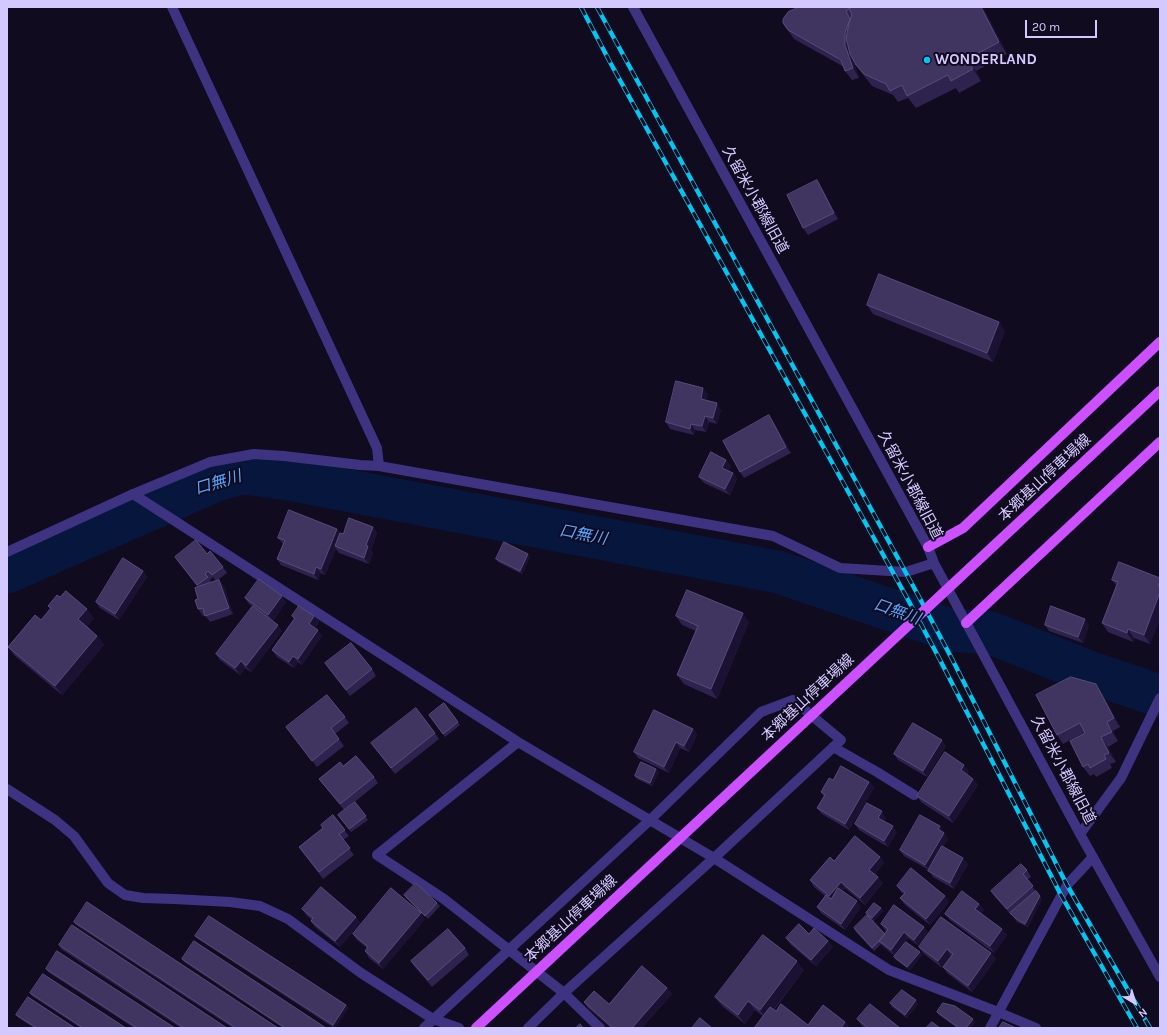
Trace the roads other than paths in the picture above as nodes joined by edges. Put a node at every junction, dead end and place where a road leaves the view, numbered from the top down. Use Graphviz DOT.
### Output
graph roads {
  1 [pos="172,7"];
  2 [pos="633,7"];
  3 [pos="1160,342"];
  4 [pos="1160,391"];
  5 [pos="1160,442"];
  6 [pos="379,466"];
  7 [pos="133,494"];
  8 [pos="928,547"];
  9 [pos="7,552"];
  10 [pos="934,562"];
  11 [pos="966,623"];
  12 [pos="1160,698"];
  13 [pos="1156,715"];
  14 [pos="518,742"];
  15 [pos="833,747"];
  16 [pos="7,789"];
  17 [pos="914,795"];
  18 [pos="650,820"];
  19 [pos="1080,834"];
  20 [pos="1093,857"];
  21 [pos="714,858"];
  22 [pos="510,950"];
  23 [pos="1160,977"];
  24 [pos="564,993"];
  25 [pos="998,1012"];
  26 [pos="433,1019"];
  27 [pos="424,1028"];
  28 [pos="458,1028"];
  29 [pos="476,1028"];
  30 [pos="528,1028"];
  31 [pos="600,1028"];
  32 [pos="990,1028"];
  33 [pos="1036,1028"];
  1 -- 6 [label="street"];
  2 -- 8 [label="street, 久留米小郡線旧道"];
  3 -- 8 [label="main road, 本郷基山停車場線"];
  4 -- 29 [label="main road, 本郷基山停車場線, bridge"];
  5 -- 11 [label="main road"];
  6 -- 7 [label="street"];
  6 -- 10 [label="street"];
  7 -- 9 [label="street"];
  7 -- 14 [label="street"];
  8 -- 10 [label="street, 久留米小郡線旧道"];
  10 -- 11 [label="street, 久留米小郡線旧道"];
  11 -- 19 [label="street, 久留米小郡線旧道"];
  12 -- 13 [label="street"];
  13 -- 19 [label="street"];
  14 -- 18 [label="street"];
  14 -- 22 [label="street"];
  15 -- 17 [label="street"];
  15 -- 18 [label="street"];
  15 -- 21 [label="street"];
  16 -- 26 [label="street"];
  18 -- 21 [label="street"];
  18 -- 22 [label="street"];
  19 -- 20 [label="street, 久留米小郡線旧道"];
  20 -- 23 [label="street, 久留米小郡線旧道"];
  20 -- 25 [label="street"];
  21 -- 24 [label="street"];
  21 -- 25 [label="street"];
  22 -- 24 [label="street"];
  22 -- 26 [label="street"];
  24 -- 30 [label="street"];
  24 -- 31 [label="street"];
  25 -- 32 [label="street"];
  25 -- 33 [label="street"];
  26 -- 27 [label="street"];
  26 -- 28 [label="street"];
}
